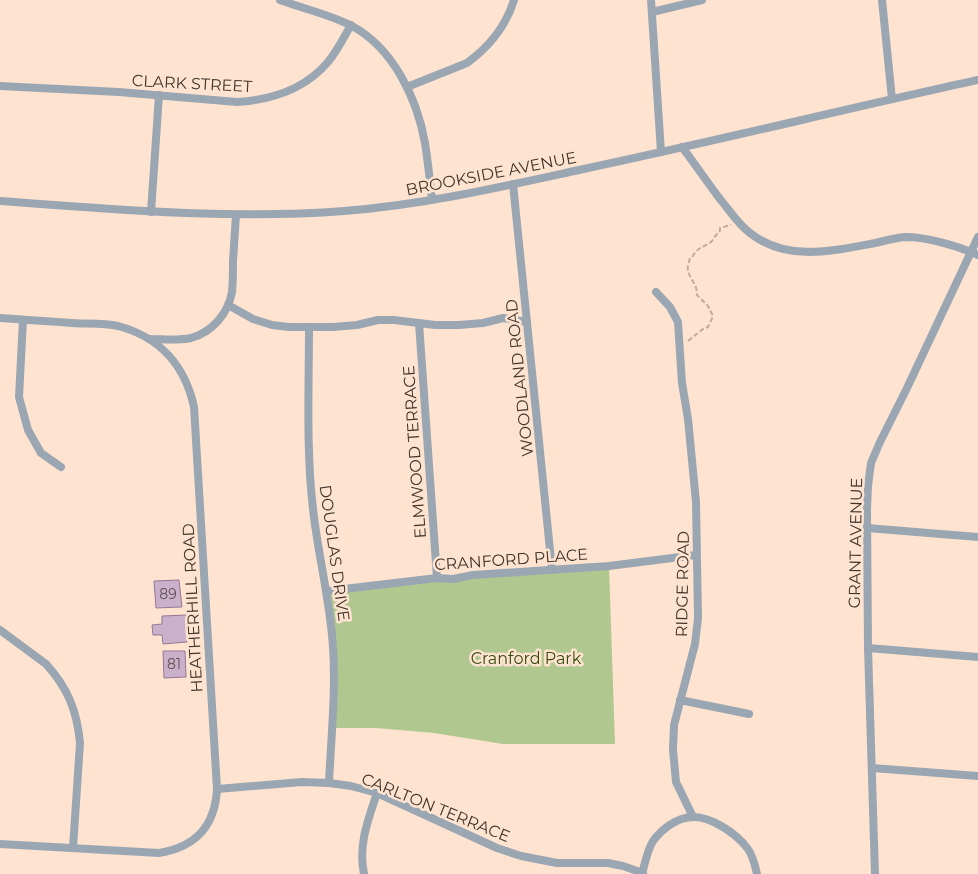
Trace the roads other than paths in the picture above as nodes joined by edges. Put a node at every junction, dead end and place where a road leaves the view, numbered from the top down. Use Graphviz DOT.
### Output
graph roads {
  1 [pos="280,0"];
  2 [pos="514,0"];
  3 [pos="651,0"];
  4 [pos="702,0"];
  5 [pos="882,0"];
  6 [pos="652,12"];
  7 [pos="351,26"];
  8 [pos="978,80"];
  9 [pos="0,86"];
  10 [pos="407,88"];
  11 [pos="159,95"];
  12 [pos="892,99"];
  13 [pos="682,147"];
  14 [pos="662,152"];
  15 [pos="514,184"];
  16 [pos="432,200"];
  17 [pos="0,201"];
  18 [pos="151,212"];
  19 [pos="236,215"];
  20 [pos="978,237"];
  21 [pos="975,254"];
  22 [pos="656,292"];
  23 [pos="228,305"];
  24 [pos="0,318"];
  25 [pos="23,320"];
  26 [pos="527,322"];
  27 [pos="419,323"];
  28 [pos="309,327"];
  29 [pos="149,339"];
  30 [pos="61,468"];
  31 [pos="867,528"];
  32 [pos="978,537"];
  33 [pos="696,555"];
  34 [pos="552,570"];
  35 [pos="437,578"];
  36 [pos="327,591"];
  37 [pos="0,630"];
  38 [pos="868,648"];
  39 [pos="978,657"];
  40 [pos="680,700"];
  41 [pos="750,714"];
  42 [pos="872,768"];
  43 [pos="978,776"];
  44 [pos="329,783"];
  45 [pos="217,790"];
  46 [pos="377,793"];
  47 [pos="692,817"];
  48 [pos="0,844"];
  49 [pos="73,848"];
  50 [pos="364,874"];
  51 [pos="642,874"];
  52 [pos="757,874"];
  53 [pos="874,874"];
  1 -- 7 [label="street"];
  2 -- 10 [label="street"];
  3 -- 6 [label="street"];
  4 -- 6 [label="street"];
  5 -- 12 [label="street"];
  6 -- 14 [label="street"];
  7 -- 10 [label="street"];
  7 -- 11 [label="street, CLARK STREET"];
  8 -- 12 [label="street, BROOKSIDE AVENUE"];
  9 -- 11 [label="street, CLARK STREET"];
  10 -- 16 [label="street"];
  11 -- 18 [label="street"];
  12 -- 13 [label="street, BROOKSIDE AVENUE"];
  13 -- 14 [label="street, BROOKSIDE AVENUE"];
  13 -- 21 [label="street"];
  14 -- 15 [label="street, BROOKSIDE AVENUE"];
  15 -- 16 [label="street, BROOKSIDE AVENUE"];
  15 -- 26 [label="street, WOODLAND ROAD"];
  16 -- 19 [label="street, BROOKSIDE AVENUE"];
  17 -- 18 [label="street, BROOKSIDE AVENUE"];
  18 -- 19 [label="street, BROOKSIDE AVENUE"];
  19 -- 23 [label="street"];
  20 -- 21 [label="street, GRANT AVENUE"];
  21 -- 31 [label="street, GRANT AVENUE"];
  22 -- 33 [label="street, RIDGE ROAD"];
  23 -- 28 [label="street"];
  23 -- 29 [label="street"];
  24 -- 25 [label="street, HEATHERHILL ROAD"];
  25 -- 29 [label="street, HEATHERHILL ROAD"];
  25 -- 30 [label="street"];
  26 -- 27 [label="street"];
  26 -- 34 [label="street, WOODLAND ROAD"];
  27 -- 28 [label="street"];
  27 -- 35 [label="street, ELMWOOD TERRACE"];
  28 -- 36 [label="street, DOUGLAS DRIVE"];
  29 -- 45 [label="street, HEATHERHILL ROAD"];
  31 -- 32 [label="street"];
  31 -- 38 [label="street, GRANT AVENUE"];
  33 -- 34 [label="street, CRANFORD PLACE"];
  33 -- 40 [label="street, RIDGE ROAD"];
  34 -- 35 [label="street, CRANFORD PLACE"];
  35 -- 36 [label="street, CRANFORD PLACE"];
  36 -- 44 [label="street, DOUGLAS DRIVE"];
  37 -- 49 [label="street"];
  38 -- 39 [label="street"];
  38 -- 42 [label="street, GRANT AVENUE"];
  40 -- 41 [label="street"];
  40 -- 47 [label="street, RIDGE ROAD"];
  42 -- 43 [label="street"];
  42 -- 53 [label="street, GRANT AVENUE"];
  44 -- 45 [label="street, CARLTON TERRACE"];
  44 -- 46 [label="street, CARLTON TERRACE"];
  45 -- 49 [label="street, HEATHERHILL ROAD"];
  46 -- 50 [label="street"];
  46 -- 51 [label="street, CARLTON TERRACE"];
  47 -- 51 [label="street"];
  47 -- 52 [label="street"];
  48 -- 49 [label="street, HEATHERHILL ROAD"];
}
